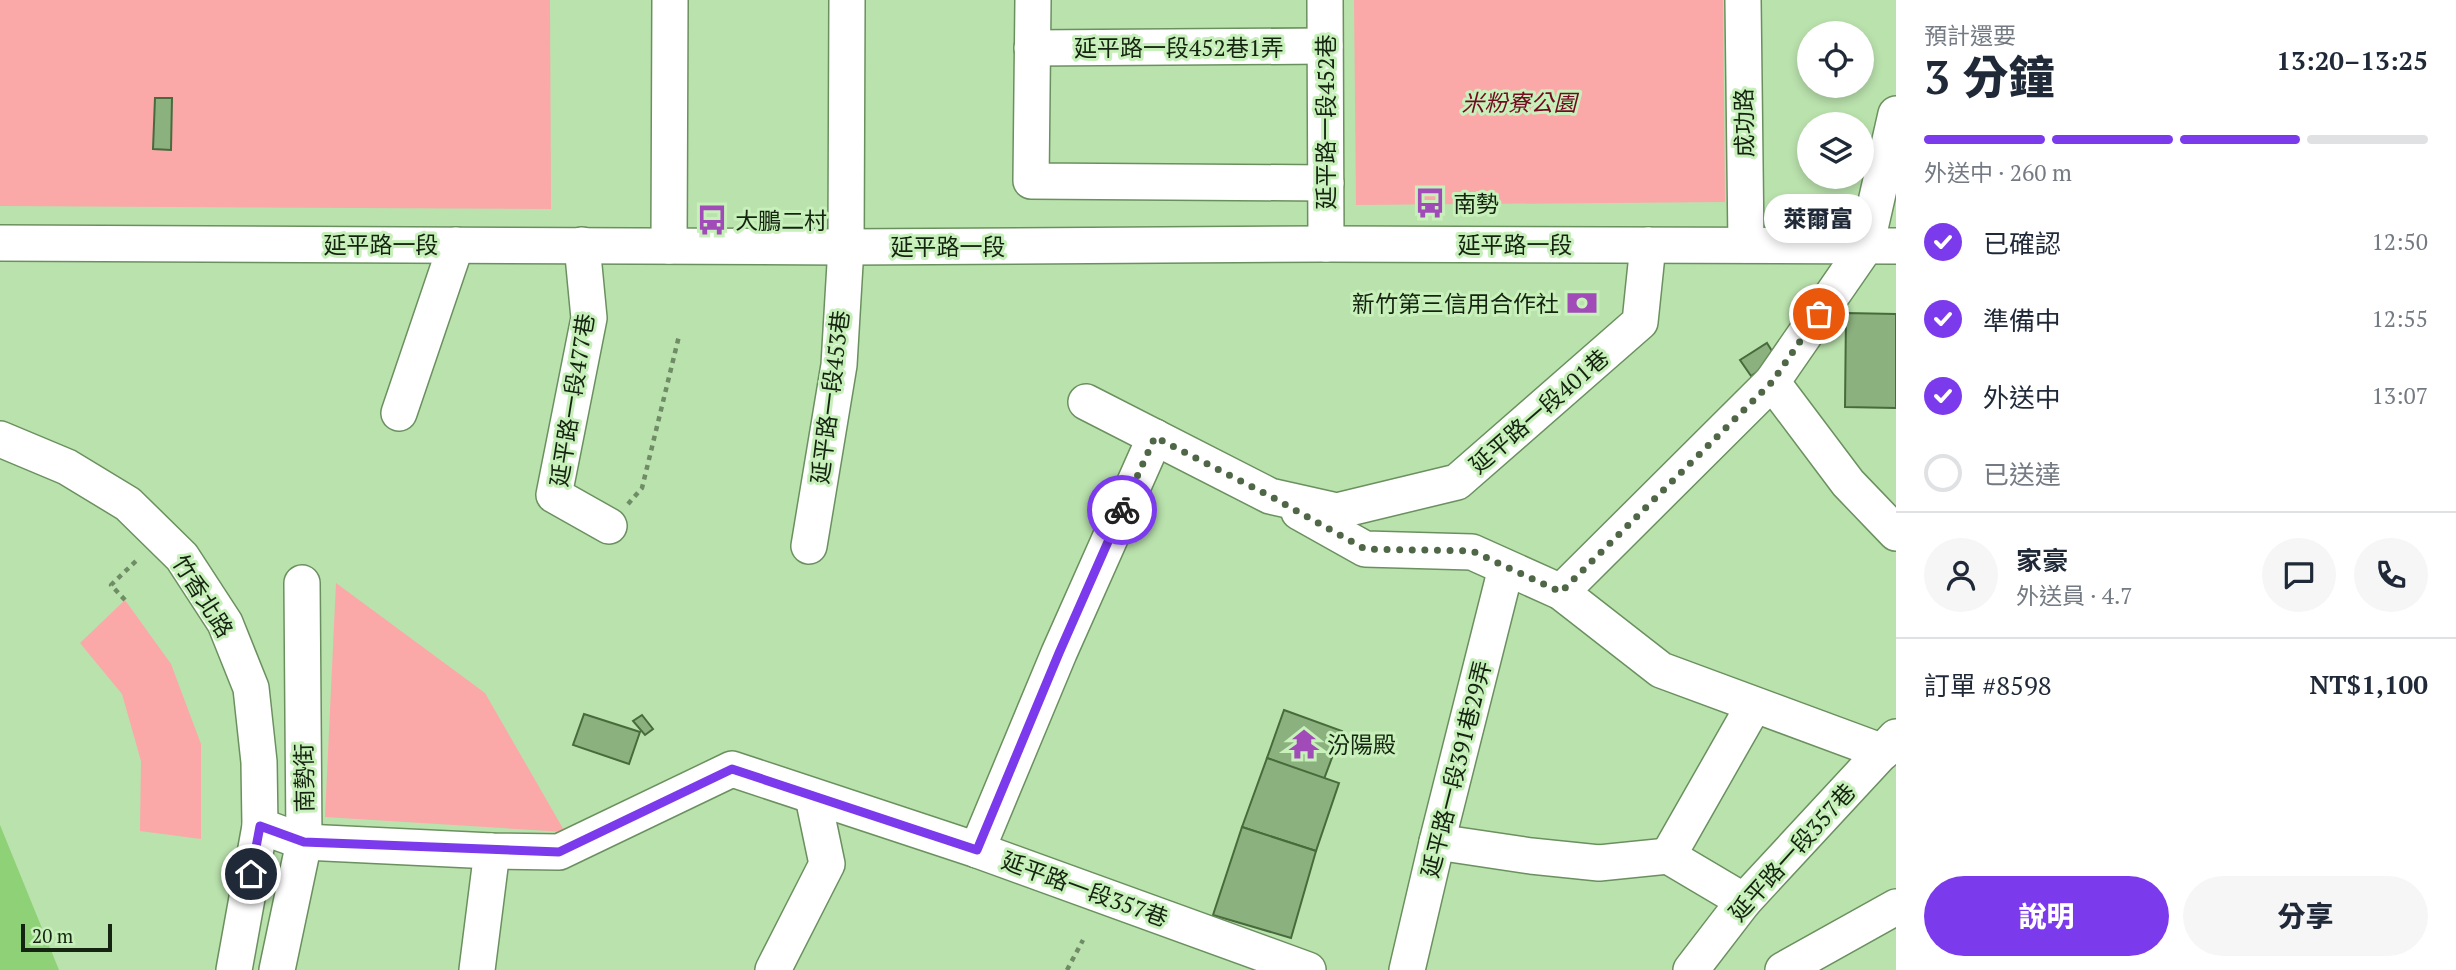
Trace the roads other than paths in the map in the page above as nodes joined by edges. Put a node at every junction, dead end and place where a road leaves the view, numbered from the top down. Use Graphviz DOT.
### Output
graph roads {
  1 [pos="670,0"];
  2 [pos="847,0"];
  3 [pos="1033,0"];
  4 [pos="1325,0"];
  5 [pos="1743,0"];
  6 [pos="1325,46"];
  7 [pos="1032,48"];
  8 [pos="1896,114"];
  9 [pos="1326,183"];
  10 [pos="0,243"];
  11 [pos="456,244"];
  12 [pos="1326,244"];
  13 [pos="1648,244"];
  14 [pos="582,245"];
  15 [pos="1746,245"];
  16 [pos="669,246"];
  17 [pos="1881,246"];
  18 [pos="846,247"];
  19 [pos="1772,382"];
  20 [pos="1086,402"];
  21 [pos="398,413"];
  22 [pos="1155,437"];
  23 [pos="0,439"];
  24 [pos="1270,496"];
  25 [pos="609,526"];
  26 [pos="1896,533"];
  27 [pos="810,547"];
  28 [pos="1506,568"];
  29 [pos="302,583"];
  30 [pos="1561,592"];
  31 [pos="1754,705"];
  32 [pos="1889,745"];
  33 [pos="813,797"];
  34 [pos="260,826"];
  35 [pos="304,842"];
  36 [pos="1437,842"];
  37 [pos="977,850"];
  38 [pos="492,851"];
  39 [pos="1668,856"];
  40 [pos="1744,901"];
  41 [pos="1896,907"];
  42 [pos="234,970"];
  43 [pos="277,970"];
  44 [pos="477,970"];
  45 [pos="773,970"];
  46 [pos="1308,970"];
  47 [pos="1408,970"];
  48 [pos="1691,970"];
  49 [pos="1783,970"];
  1 -- 16 [label="street"];
  2 -- 18 [label="street, 延平路一段453巷"];
  3 -- 7 [label="street"];
  4 -- 6 [label="street, 延平路一段452巷"];
  5 -- 15 [label="street, 成功路"];
  6 -- 7 [label="street, 延平路一段452巷1弄"];
  6 -- 9 [label="street, 延平路一段452巷"];
  7 -- 9 [label="street"];
  8 -- 17 [label="street"];
  9 -- 12 [label="street, 延平路一段452巷"];
  10 -- 11 [label="street, 延平路一段"];
  11 -- 14 [label="street, 延平路一段"];
  11 -- 21 [label="street"];
  12 -- 13 [label="street, 延平路一段"];
  12 -- 18 [label="street, 延平路一段"];
  13 -- 15 [label="street, 延平路一段"];
  13 -- 24 [label="street, 延平路一段401巷"];
  14 -- 16 [label="street, 延平路一段"];
  14 -- 25 [label="street, 延平路一段477巷"];
  15 -- 17 [label="street, 延平路一段"];
  16 -- 18 [label="street, 延平路一段"];
  17 -- 19 [label="street"];
  18 -- 27 [label="street, 延平路一段453巷"];
  19 -- 26 [label="street"];
  19 -- 30 [label="street"];
  20 -- 22 [label="street, 延平路一段401巷"];
  22 -- 24 [label="street, 延平路一段401巷"];
  22 -- 37 [label="street"];
  23 -- 34 [label="street, 竹香北路"];
  24 -- 28 [label="street"];
  28 -- 30 [label="street"];
  28 -- 36 [label="street, 延平路一段391巷29弄"];
  29 -- 35 [label="street, 南勢街"];
  30 -- 31 [label="street"];
  31 -- 32 [label="street"];
  31 -- 39 [label="street"];
  32 -- 40 [label="street, 延平路一段357巷"];
  33 -- 37 [label="street, 延平路一段357巷"];
  33 -- 38 [label="street, 延平路一段357巷"];
  33 -- 45 [label="street"];
  34 -- 35 [label="street, 延平路一段357巷"];
  34 -- 42 [label="street, 竹香北路"];
  35 -- 38 [label="street, 延平路一段357巷"];
  35 -- 43 [label="street, 南勢街"];
  36 -- 39 [label="street"];
  36 -- 47 [label="street, 延平路一段391巷29弄"];
  37 -- 46 [label="street, 延平路一段357巷"];
  38 -- 44 [label="street"];
  39 -- 40 [label="street"];
  40 -- 48 [label="street, 延平路一段357巷"];
  41 -- 49 [label="street"];
}
